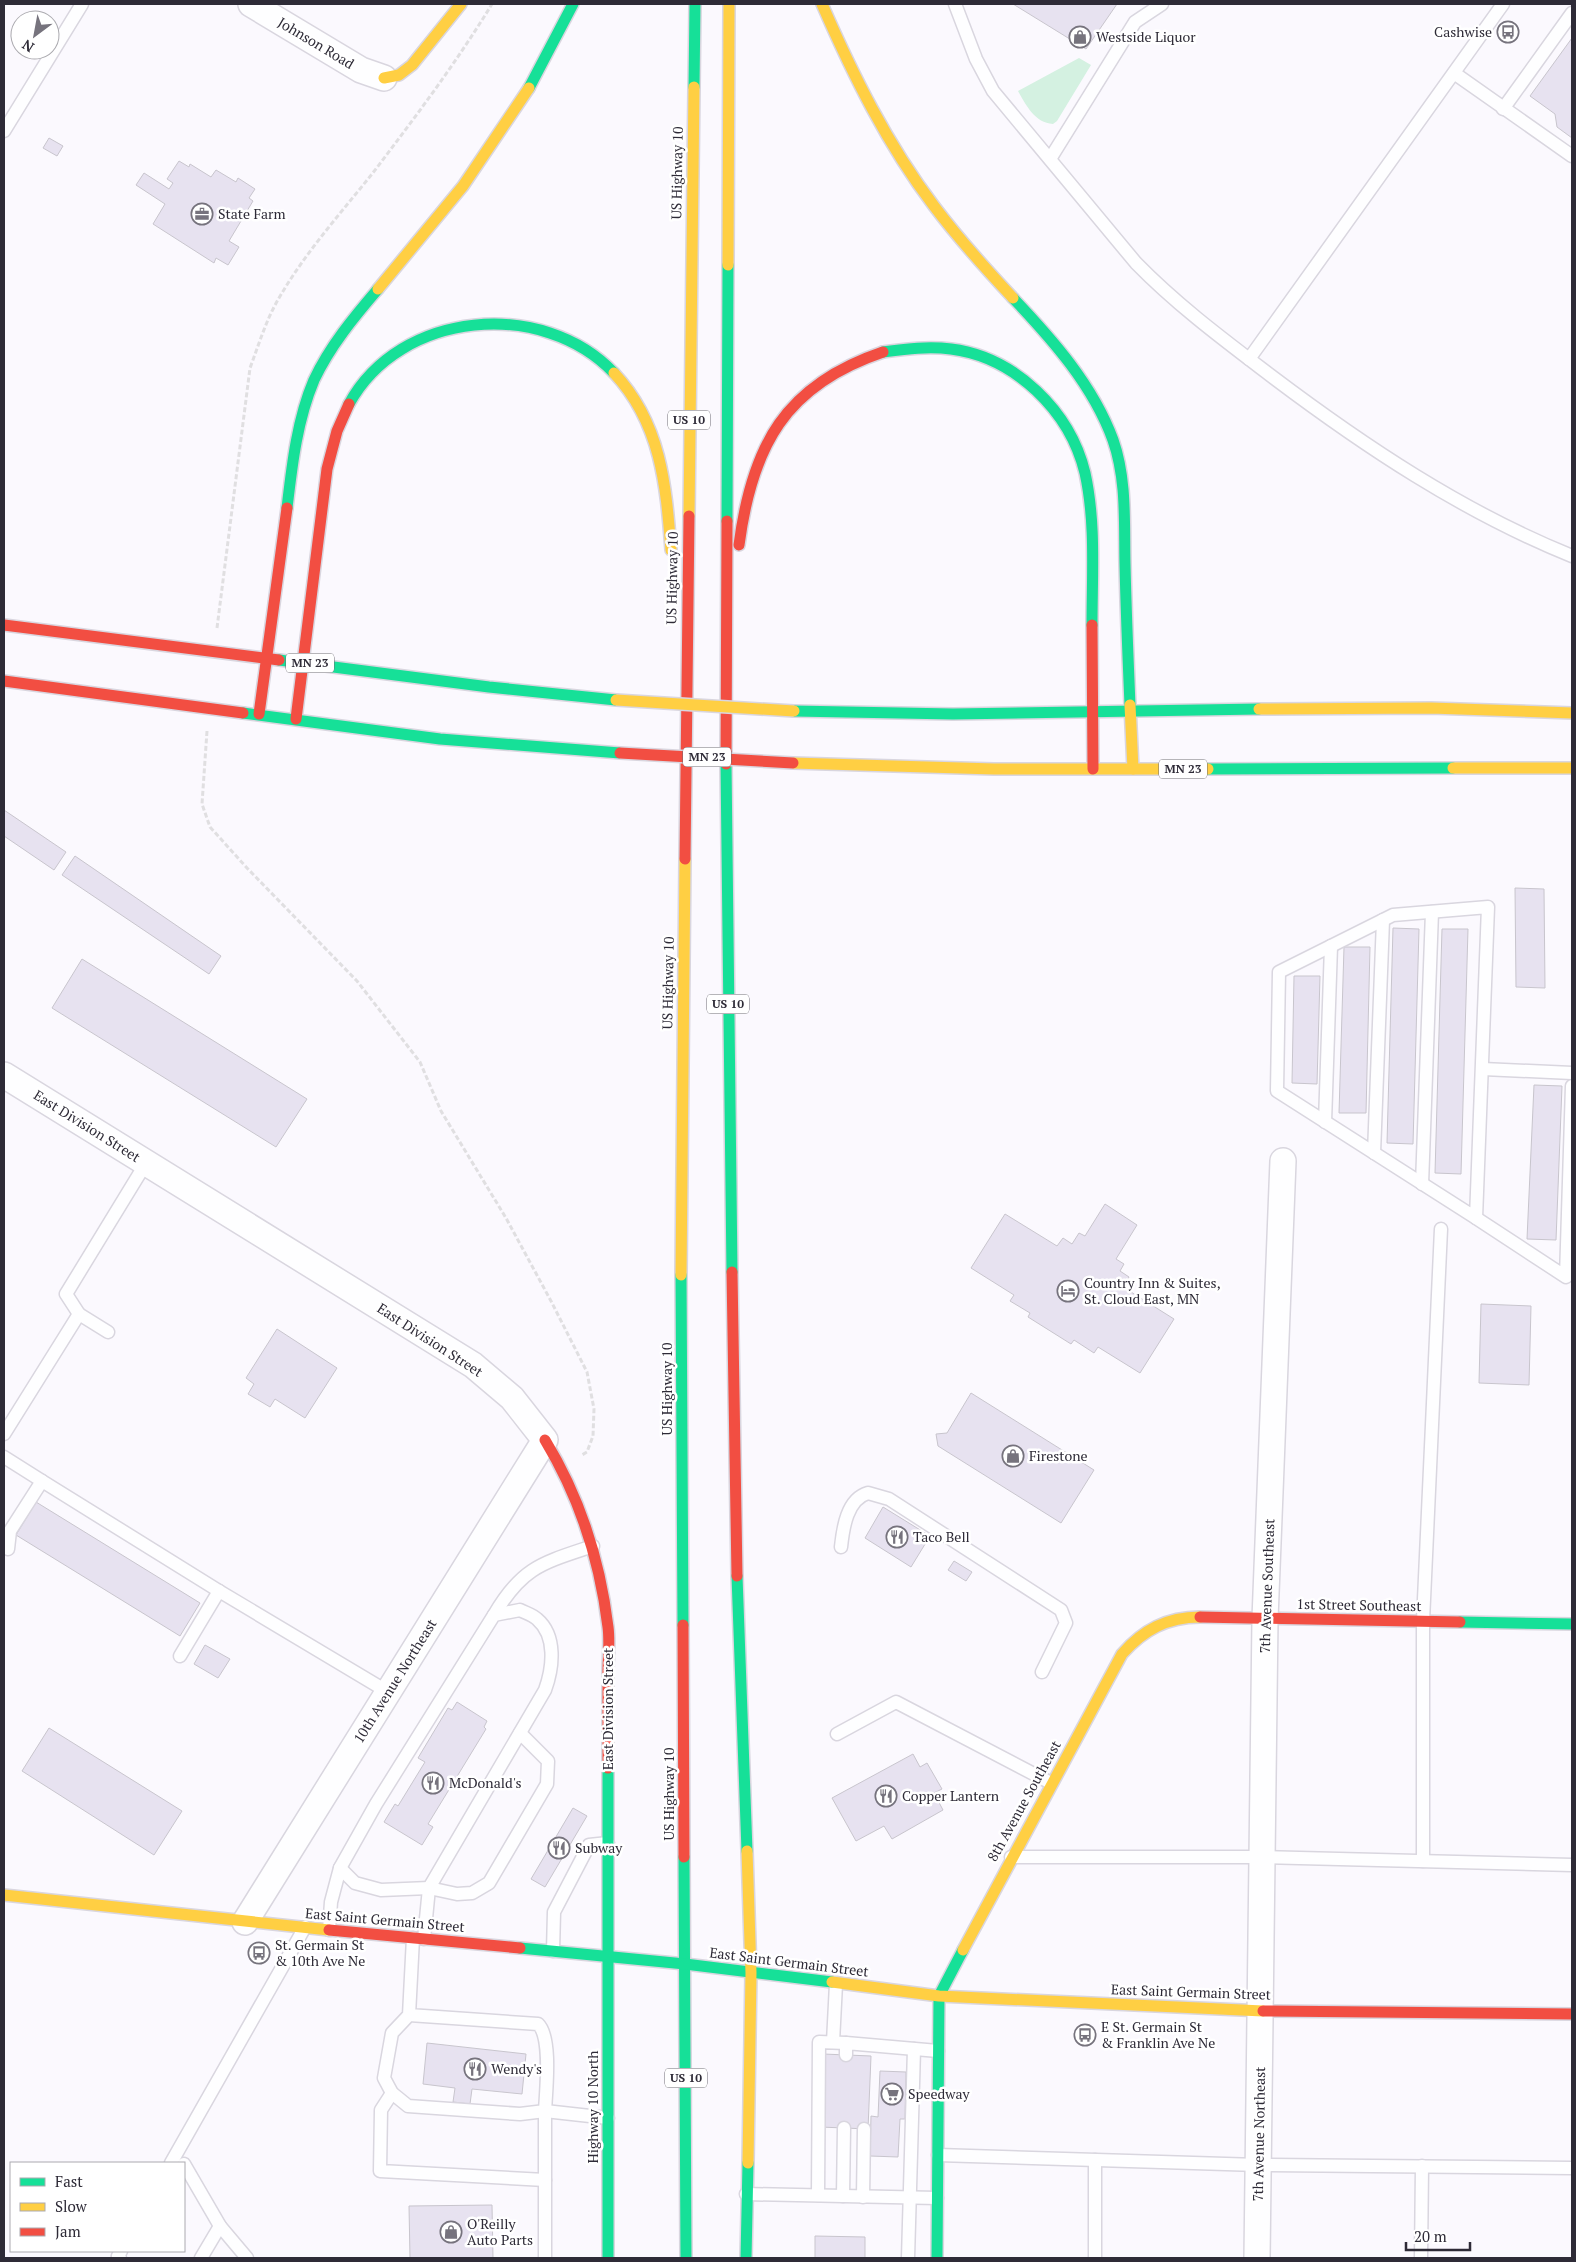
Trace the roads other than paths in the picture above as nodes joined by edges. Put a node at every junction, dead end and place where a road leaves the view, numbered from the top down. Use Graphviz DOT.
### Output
graph roads {
  1 [pos="82,4"];
  2 [pos="251,4"];
  3 [pos="462,4"];
  4 [pos="573,4"];
  5 [pos="695,4"];
  6 [pos="729,4"];
  7 [pos="822,4"];
  8 [pos="955,4"];
  9 [pos="1162,4"];
  10 [pos="1503,4"];
  11 [pos="1572,13"];
  12 [pos="1454,73"];
  13 [pos="384,78"];
  14 [pos="1503,108"];
  15 [pos="4,131"];
  16 [pos="1572,156"];
  17 [pos="1050,159"];
  18 [pos="1248,358"];
  19 [pos="1572,556"];
  20 [pos="672,563"];
  21 [pos="676,602"];
  22 [pos="4,625"];
  23 [pos="265,657"];
  24 [pos="302,662"];
  25 [pos="726,673"];
  26 [pos="4,681"];
  27 [pos="1130,712"];
  28 [pos="1092,713"];
  29 [pos="1572,713"];
  30 [pos="259,714"];
  31 [pos="296,719"];
  32 [pos="686,721"];
  33 [pos="1572,768"];
  34 [pos="1093,769"];
  35 [pos="1133,769"];
  36 [pos="1432,912"];
  37 [pos="1383,920"];
  38 [pos="1332,946"];
  39 [pos="1483,1069"];
  40 [pos="1572,1073"];
  41 [pos="7,1084"];
  42 [pos="1572,1086"];
  43 [pos="1325,1122"];
  44 [pos="1374,1153"];
  45 [pos="1283,1161"];
  46 [pos="146,1163"];
  47 [pos="1422,1184"];
  48 [pos="1476,1218"];
  49 [pos="1441,1229"];
  50 [pos="79,1314"];
  51 [pos="108,1332"];
  52 [pos="4,1434"];
  53 [pos="545,1440"];
  54 [pos="4,1457"];
  55 [pos="42,1481"];
  56 [pos="593,1546"];
  57 [pos="840,1547"];
  58 [pos="8,1549"];
  59 [pos="219,1591"];
  60 [pos="494,1615"];
  61 [pos="1265,1619"];
  62 [pos="1423,1621"];
  63 [pos="1572,1624"];
  64 [pos="1148,1628"];
  65 [pos="180,1656"];
  66 [pos="1042,1672"];
  67 [pos="388,1692"];
  68 [pos="520,1733"];
  69 [pos="837,1734"];
  70 [pos="1051,1783"];
  71 [pos="608,1843"];
  72 [pos="1011,1857"];
  73 [pos="1262,1857"];
  74 [pos="1423,1861"];
  75 [pos="1572,1864"];
  76 [pos="340,1868"];
  77 [pos="429,1888"];
  78 [pos="4,1895"];
  79 [pos="245,1922"];
  80 [pos="305,1928"];
  81 [pos="329,1930"];
  82 [pos="419,1938"];
  83 [pos="553,1951"];
  84 [pos="607,1956"];
  85 [pos="685,1964"];
  86 [pos="751,1973"];
  87 [pos="836,1984"];
  88 [pos="939,1996"];
  89 [pos="1260,2011"];
  90 [pos="1572,2014"];
  91 [pos="409,2015"];
  92 [pos="841,2047"];
  93 [pos="914,2049"];
  94 [pos="938,2051"];
  95 [pos="392,2093"];
  96 [pos="545,2111"];
  97 [pos="608,2118"];
  98 [pos="844,2128"];
  99 [pos="864,2129"];
  100 [pos="938,2155"];
  101 [pos="1095,2160"];
  102 [pos="179,2161"];
  103 [pos="1258,2165"];
  104 [pos="1422,2166"];
  105 [pos="1572,2168"];
  106 [pos="185,2171"];
  107 [pos="545,2180"];
  108 [pos="746,2194"];
  109 [pos="818,2195"];
  110 [pos="842,2196"];
  111 [pos="863,2197"];
  112 [pos="909,2198"];
  113 [pos="937,2198"];
  114 [pos="220,2226"];
  115 [pos="201,2258"];
  116 [pos="247,2258"];
  117 [pos="545,2258"];
  118 [pos="608,2258"];
  119 [pos="686,2258"];
  120 [pos="746,2258"];
  121 [pos="908,2258"];
  122 [pos="937,2258"];
  123 [pos="1095,2258"];
  124 [pos="1257,2258"];
  125 [pos="1420,2258"];
  1 -- 15 [label="lane"];
  2 -- 13 [label="street, Johnson Road"];
  3 -- 13 [label="main road"];
  4 -- 23 [label="main road"];
  5 -- 32 [label="main road, US Highway 10 / US 10"];
  6 -- 25 [label="main road, US 10"];
  7 -- 27 [label="main road"];
  8 -- 17 [label="lane"];
  9 -- 17 [label="lane"];
  10 -- 12 [label="lane"];
  11 -- 14 [label="lane"];
  12 -- 14 [label="lane"];
  12 -- 18 [label="lane"];
  14 -- 16 [label="lane"];
  17 -- 18 [label="lane"];
  18 -- 19 [label="lane"];
  20 -- 24 [label="main road"];
  21 -- 32 [label="main road"];
  22 -- 23 [label="main road, MN 23"];
  23 -- 24 [label="main road, MN 23"];
  23 -- 30 [label="main road"];
  24 -- 28 [label="main road, MN 23, bridge"];
  24 -- 31 [label="main road"];
  25 -- 28 [label="main road"];
  25 -- 86 [label="main road, US 10"];
  26 -- 30 [label="main road, MN 23"];
  27 -- 28 [label="main road, MN 23"];
  27 -- 29 [label="main road, MN 23"];
  27 -- 35 [label="main road"];
  28 -- 34 [label="main road"];
  30 -- 31 [label="main road, MN 23"];
  31 -- 34 [label="main road, MN 23, bridge"];
  32 -- 85 [label="main road, US Highway 10 / US 10"];
  33 -- 35 [label="main road, MN 23"];
  34 -- 35 [label="main road, MN 23"];
  36 -- 37 [label="lane"];
  36 -- 39 [label="lane"];
  36 -- 47 [label="lane"];
  37 -- 38 [label="lane"];
  37 -- 44 [label="lane"];
  38 -- 43 [label="lane"];
  38 -- 43 [label="lane"];
  39 -- 40 [label="lane"];
  39 -- 48 [label="lane"];
  41 -- 46 [label="street, East Division Street"];
  42 -- 48 [label="lane"];
  43 -- 44 [label="lane"];
  44 -- 47 [label="lane"];
  45 -- 61 [label="street, 7th Avenue Southeast"];
  46 -- 50 [label="lane"];
  46 -- 53 [label="street, East Division Street"];
  47 -- 48 [label="lane"];
  49 -- 62 [label="lane"];
  50 -- 51 [label="lane"];
  50 -- 52 [label="lane"];
  53 -- 56 [label="main road, East Division Street"];
  53 -- 67 [label="street, 10th Avenue Northeast"];
  54 -- 55 [label="lane"];
  55 -- 58 [label="lane"];
  55 -- 59 [label="lane"];
  56 -- 60 [label="lane"];
  56 -- 71 [label="main road, East Division Street"];
  57 -- 66 [label="lane"];
  59 -- 65 [label="lane"];
  59 -- 67 [label="lane"];
  60 -- 68 [label="lane"];
  60 -- 76 [label="lane"];
  61 -- 62 [label="main road, 1st Street Southeast"];
  61 -- 64 [label="main road, 1st Street Southeast"];
  61 -- 73 [label="street, 7th Avenue Southeast"];
  62 -- 63 [label="main road, 1st Street Southeast"];
  62 -- 74 [label="lane"];
  64 -- 70 [label="main road, 8th Avenue Southeast"];
  67 -- 79 [label="street, 10th Avenue Northeast"];
  68 -- 77 [label="lane"];
  68 -- 77 [label="lane"];
  69 -- 70 [label="lane"];
  70 -- 72 [label="main road, 8th Avenue Southeast"];
  71 -- 83 [label="lane"];
  71 -- 84 [label="main road, East Division Street"];
  72 -- 73 [label="lane"];
  72 -- 88 [label="main road, 8th Avenue Southeast"];
  73 -- 74 [label="lane"];
  73 -- 89 [label="street, 7th Avenue Southeast"];
  74 -- 75 [label="lane"];
  76 -- 77 [label="lane"];
  76 -- 81 [label="lane"];
  77 -- 82 [label="lane"];
  78 -- 79 [label="main road, East Saint Germain Street"];
  79 -- 80 [label="main road, East Saint Germain Street"];
  80 -- 81 [label="main road, East Saint Germain Street"];
  80 -- 102 [label="lane"];
  81 -- 82 [label="main road, East Saint Germain Street"];
  82 -- 83 [label="main road, East Saint Germain Street"];
  82 -- 91 [label="lane"];
  83 -- 84 [label="main road, East Saint Germain Street"];
  84 -- 85 [label="main road, East Saint Germain Street"];
  84 -- 97 [label="main road, Highway 10 North"];
  85 -- 86 [label="main road, East Saint Germain Street"];
  85 -- 119 [label="main road, US 10"];
  86 -- 87 [label="main road, East Saint Germain Street"];
  86 -- 108 [label="main road, US 10"];
  87 -- 88 [label="main road, East Saint Germain Street"];
  87 -- 92 [label="lane"];
  88 -- 89 [label="main road, East Saint Germain Street"];
  88 -- 94 [label="main road"];
  89 -- 90 [label="main road, East Saint Germain Street"];
  89 -- 103 [label="street, 7th Avenue Northeast"];
  91 -- 95 [label="lane"];
  91 -- 96 [label="lane"];
  92 -- 93 [label="lane"];
  92 -- 109 [label="lane"];
  93 -- 94 [label="lane"];
  93 -- 112 [label="lane"];
  94 -- 100 [label="main road"];
  95 -- 96 [label="lane"];
  95 -- 107 [label="lane"];
  96 -- 97 [label="lane"];
  96 -- 107 [label="lane"];
  97 -- 118 [label="main road, Highway 10 North"];
  98 -- 110 [label="lane"];
  99 -- 111 [label="lane"];
  100 -- 101 [label="lane"];
  100 -- 113 [label="main road"];
  101 -- 103 [label="lane"];
  101 -- 123 [label="lane"];
  103 -- 104 [label="lane"];
  103 -- 124 [label="street, 7th Avenue Northeast"];
  104 -- 105 [label="lane"];
  104 -- 125 [label="lane"];
  106 -- 114 [label="lane"];
  107 -- 117 [label="lane"];
  108 -- 109 [label="lane"];
  108 -- 120 [label="main road, US 10"];
  109 -- 110 [label="lane"];
  110 -- 111 [label="lane"];
  111 -- 112 [label="lane"];
  112 -- 113 [label="lane"];
  112 -- 121 [label="lane"];
  113 -- 122 [label="main road"];
  114 -- 115 [label="lane"];
  114 -- 116 [label="lane"];
}
